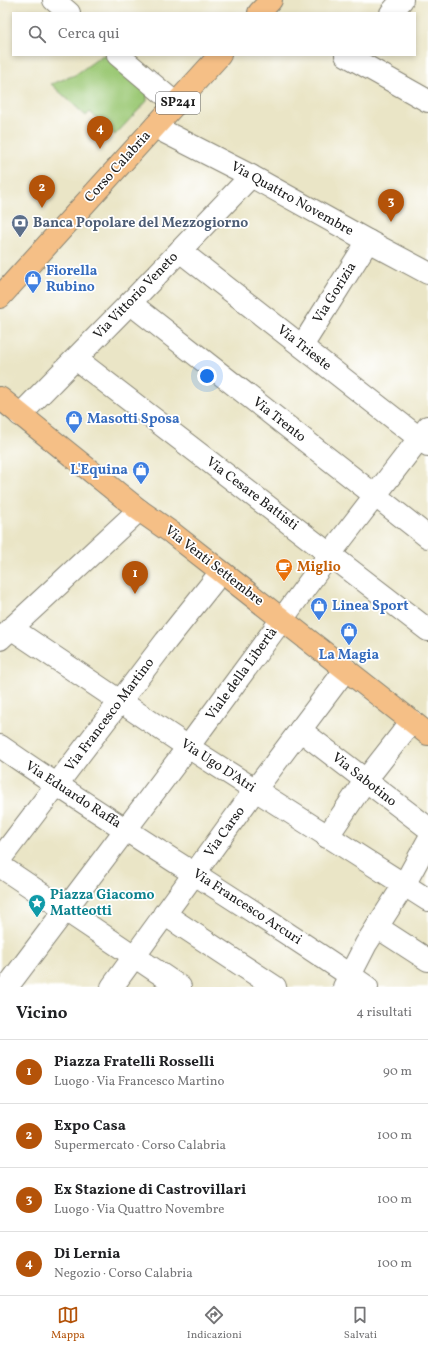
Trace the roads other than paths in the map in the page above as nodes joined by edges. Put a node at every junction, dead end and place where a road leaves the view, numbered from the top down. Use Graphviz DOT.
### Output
graph roads {
  1 [pos="54,0"];
  2 [pos="402,0"];
  3 [pos="68,12"];
  4 [pos="392,12"];
  5 [pos="119,56"];
  6 [pos="219,56"];
  7 [pos="351,56"];
  8 [pos="428,101"];
  9 [pos="176,104"];
  10 [pos="155,127"];
  11 [pos="251,176"];
  12 [pos="368,241"];
  13 [pos="180,251"];
  14 [pos="428,273"];
  15 [pos="0,297"];
  16 [pos="130,304"];
  17 [pos="302,346"];
  18 [pos="76,359"];
  19 [pos="0,398"];
  20 [pos="20,415"];
  21 [pos="425,437"];
  22 [pos="375,496"];
  23 [pos="139,510"];
  24 [pos="428,537"];
  25 [pos="330,554"];
  26 [pos="221,572"];
  27 [pos="282,619"];
  28 [pos="428,630"];
  29 [pos="6,634"];
  30 [pos="346,669"];
  31 [pos="121,701"];
  32 [pos="420,727"];
  33 [pos="300,730"];
  34 [pos="0,746"];
  35 [pos="188,747"];
  36 [pos="365,781"];
  37 [pos="56,785"];
  38 [pos="255,790"];
  39 [pos="428,828"];
  40 [pos="126,830"];
  41 [pos="327,837"];
  42 [pos="428,841"];
  43 [pos="0,859"];
  44 [pos="0,866"];
  45 [pos="194,873"];
  46 [pos="404,885"];
  47 [pos="428,900"];
  48 [pos="164,914"];
  49 [pos="61,916"];
  50 [pos="377,927"];
  51 [pos="133,957"];
  52 [pos="428,960"];
  53 [pos="354,983"];
  54 [pos="7,987"];
  55 [pos="112,987"];
  56 [pos="180,987"];
  57 [pos="275,987"];
  1 -- 3 [label="street"];
  2 -- 4 [label="street"];
  5 -- 9 [label="street"];
  6 -- 9 [label="main road, Corso Calabria / SP241"];
  7 -- 8 [label="street"];
  9 -- 10 [label="main road, Corso Calabria / SP241"];
  10 -- 11 [label="street, Via Quattro Novembre"];
  10 -- 15 [label="main road, Corso Calabria / SP241"];
  11 -- 12 [label="street, Via Quattro Novembre"];
  11 -- 13 [label="street, Via Vittorio Veneto"];
  12 -- 14 [label="street, Via Quattro Novembre"];
  12 -- 17 [label="street, Via Gorizia"];
  13 -- 16 [label="street, Via Vittorio Veneto"];
  13 -- 17 [label="street, Via Trieste"];
  16 -- 18 [label="street, Via Vittorio Veneto"];
  16 -- 22 [label="street, Via Trento"];
  17 -- 21 [label="street, Via Trieste"];
  18 -- 20 [label="street, Via Vittorio Veneto"];
  18 -- 25 [label="street, Via Cesare Battisti"];
  19 -- 20 [label="main road, Via Venti Settembre"];
  20 -- 23 [label="main road, Via Venti Settembre"];
  21 -- 22 [label="street, Viale della Libertà"];
  22 -- 24 [label="street, Via Trento"];
  22 -- 25 [label="street, Viale della Libertà"];
  23 -- 26 [label="main road, Via Venti Settembre"];
  23 -- 29 [label="street"];
  25 -- 27 [label="street, Viale della Libertà"];
  25 -- 28 [label="street, Via Cesare Battisti"];
  26 -- 27 [label="main road, Via Venti Settembre"];
  26 -- 31 [label="street, Via Francesco Martino"];
  27 -- 30 [label="main road, Via Venti Settembre"];
  27 -- 35 [label="street, Viale della Libertà"];
  29 -- 31 [label="street, Via Ugo D'Atri"];
  30 -- 32 [label="main road, Via Venti Settembre"];
  30 -- 33 [label="street, Via Carso"];
  31 -- 35 [label="street, Via Ugo D'Atri"];
  31 -- 37 [label="street, Via Francesco Martino"];
  32 -- 36 [label="street"];
  33 -- 36 [label="street, Via Sabotino"];
  33 -- 38 [label="street, Via Carso"];
  34 -- 37 [label="street, Via Eduardo Raffa"];
  35 -- 38 [label="street, Via Ugo D'Atri"];
  35 -- 40 [label="street, Viale della Libertà"];
  36 -- 39 [label="street, Via Sabotino"];
  36 -- 41 [label="street"];
  37 -- 40 [label="street, Via Eduardo Raffa"];
  37 -- 43 [label="street, Via Francesco Martino"];
  38 -- 41 [label="street, Via Ugo D'Atri"];
  38 -- 45 [label="street, Via Carso"];
  40 -- 45 [label="street, Via Francesco Arcuri"];
  40 -- 49 [label="street, Viale della Libertà"];
  41 -- 46 [label="street, Via Ugo D'Atri"];
  42 -- 46 [label="street"];
  44 -- 49 [label="street"];
  45 -- 48 [label="street, Via Carso"];
  45 -- 53 [label="street, Via Francesco Arcuri"];
  46 -- 47 [label="street, Via Ugo D'Atri"];
  46 -- 50 [label="street"];
  48 -- 51 [label="street, Via Carso"];
  48 -- 57 [label="street"];
  49 -- 51 [label="street"];
  49 -- 54 [label="street"];
  50 -- 52 [label="street"];
  50 -- 53 [label="street"];
  51 -- 55 [label="street, Via Carso"];
  51 -- 56 [label="street"];
}
